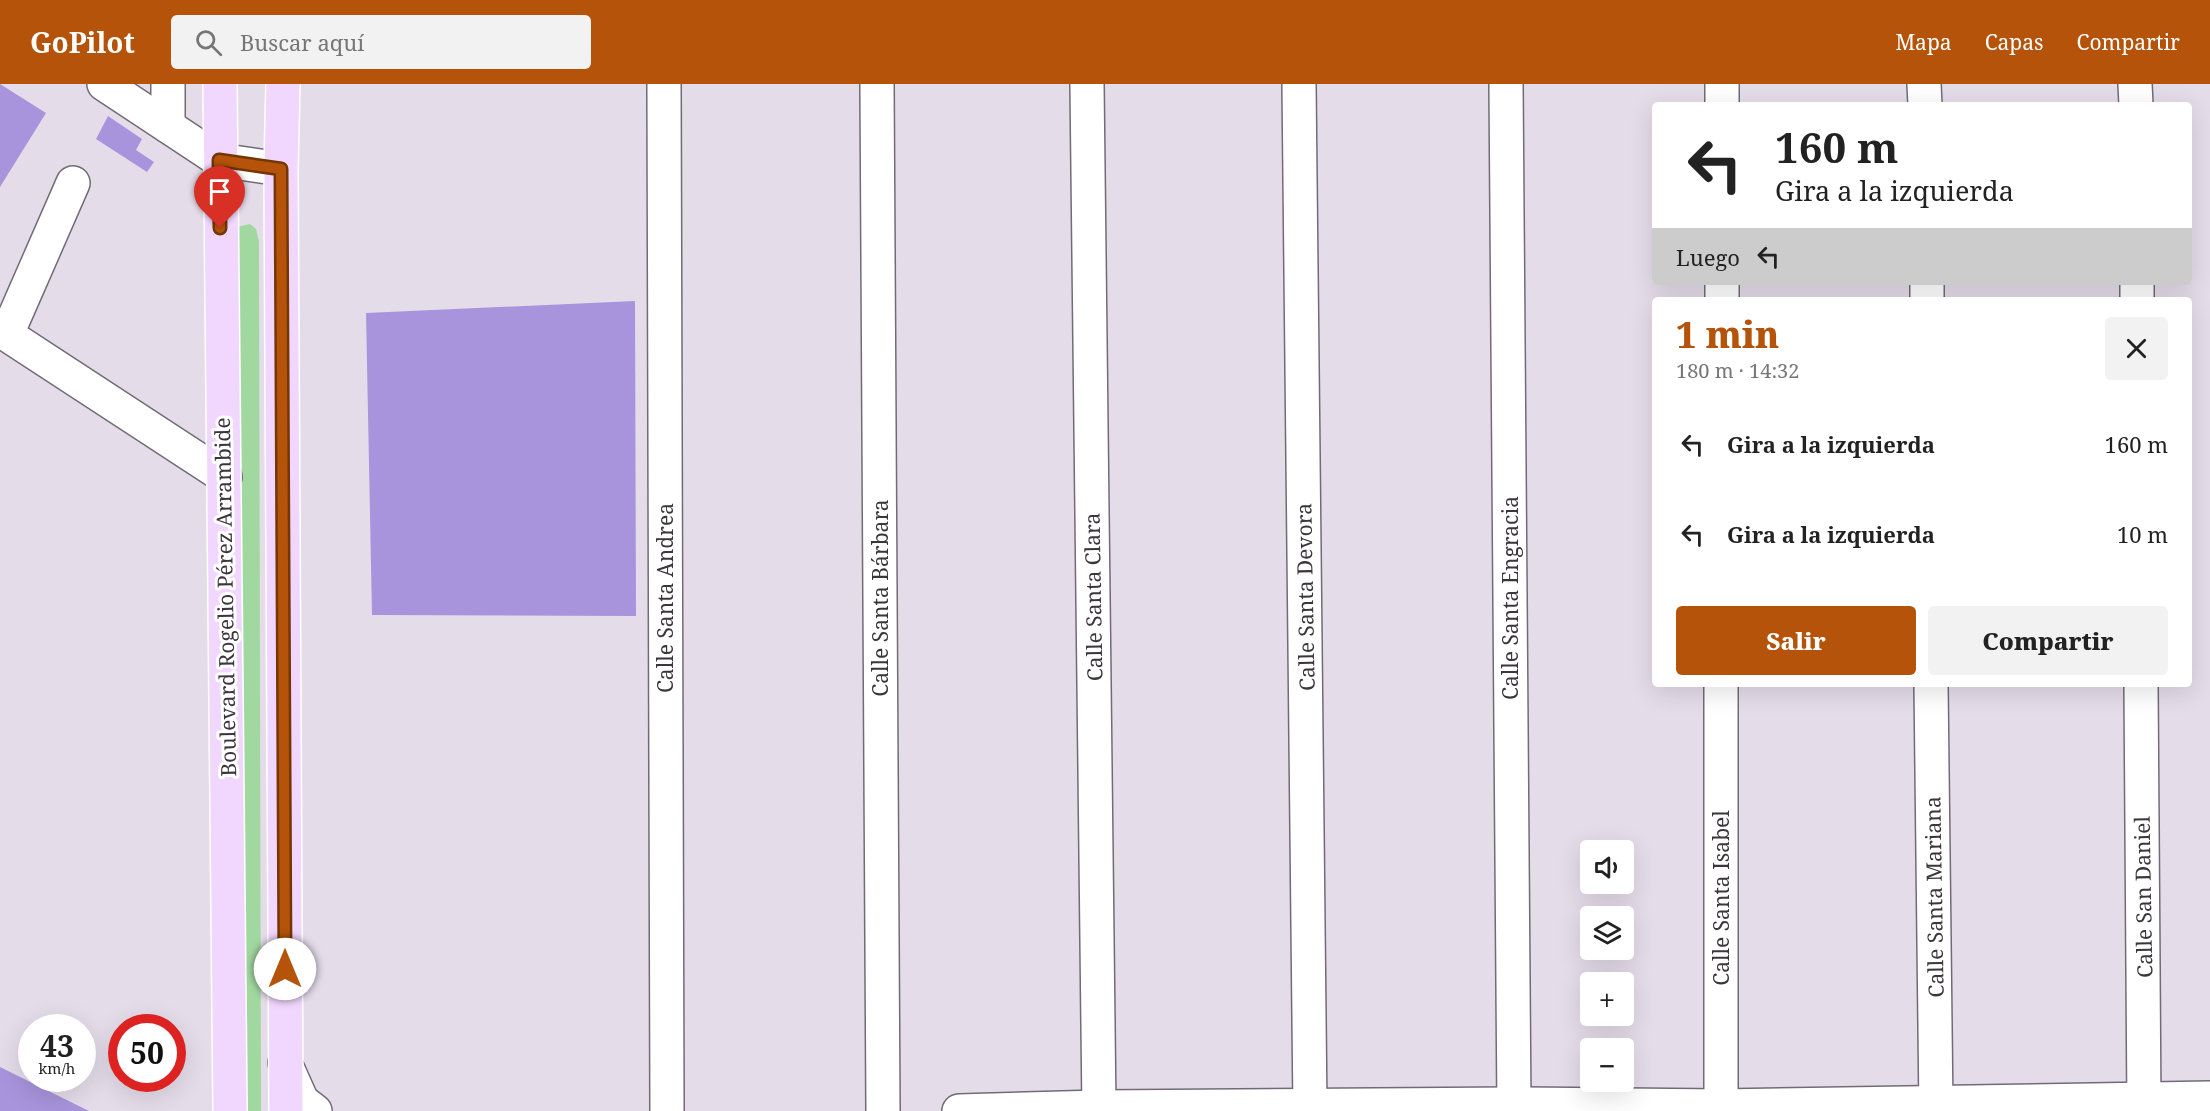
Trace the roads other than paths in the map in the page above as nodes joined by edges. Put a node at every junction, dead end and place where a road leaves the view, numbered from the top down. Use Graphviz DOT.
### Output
graph roads {
  1 [pos="104,84"];
  2 [pos="168,84"];
  3 [pos="220,84"];
  4 [pos="283,84"];
  5 [pos="664,84"];
  6 [pos="877,84"];
  7 [pos="1088,84"];
  8 [pos="1299,84"];
  9 [pos="1506,84"];
  10 [pos="1722,84"];
  11 [pos="1924,84"];
  12 [pos="2135,84"];
  13 [pos="1722,102"];
  14 [pos="1924,102"];
  15 [pos="2136,102"];
  16 [pos="168,126"];
  17 [pos="219,160"];
  18 [pos="281,169"];
  19 [pos="73,183"];
  20 [pos="3,332"];
  21 [pos="225,477"];
  22 [pos="1721,687"];
  23 [pos="1931,687"];
  24 [pos="2141,687"];
  25 [pos="285,1063"];
  26 [pos="2210,1098"];
  27 [pos="1936,1106"];
  28 [pos="2144,1106"];
  29 [pos="1514,1108"];
  30 [pos="1099,1109"];
  31 [pos="1310,1109"];
  32 [pos="1721,1109"];
  33 [pos="230,1111"];
  34 [pos="286,1111"];
  35 [pos="315,1111"];
  36 [pos="667,1111"];
  37 [pos="883,1111"];
  38 [pos="959,1111"];
  1 -- 16 [label="street"];
  2 -- 16 [label="street"];
  3 -- 17 [label="main road, Boulevard Rogelio Pérez Arrambide"];
  4 -- 18 [label="main road"];
  5 -- 36 [label="street, Calle Santa Andrea"];
  6 -- 37 [label="street, Calle Santa Bárbara"];
  7 -- 30 [label="street, Calle Santa Clara"];
  8 -- 31 [label="street, Calle Santa Devora"];
  9 -- 29 [label="street, Calle Santa Engracia"];
  10 -- 13 [label="street"];
  11 -- 14 [label="street"];
  12 -- 15 [label="street"];
  16 -- 17 [label="street"];
  17 -- 18 [label="street"];
  17 -- 21 [label="main road, Boulevard Rogelio Pérez Arrambide"];
  18 -- 25 [label="main road"];
  19 -- 20 [label="street"];
  20 -- 21 [label="street"];
  21 -- 33 [label="main road, Boulevard Rogelio Pérez Arrambide"];
  22 -- 32 [label="street, Calle Santa Isabel"];
  23 -- 27 [label="street, Calle Santa Mariana"];
  24 -- 28 [label="street, Calle San Daniel"];
  25 -- 34 [label="main road"];
  25 -- 35 [label="street"];
  26 -- 28 [label="street"];
  27 -- 28 [label="street"];
  27 -- 32 [label="street"];
  29 -- 31 [label="street"];
  29 -- 32 [label="street"];
  30 -- 31 [label="street"];
  30 -- 38 [label="street"];
}
